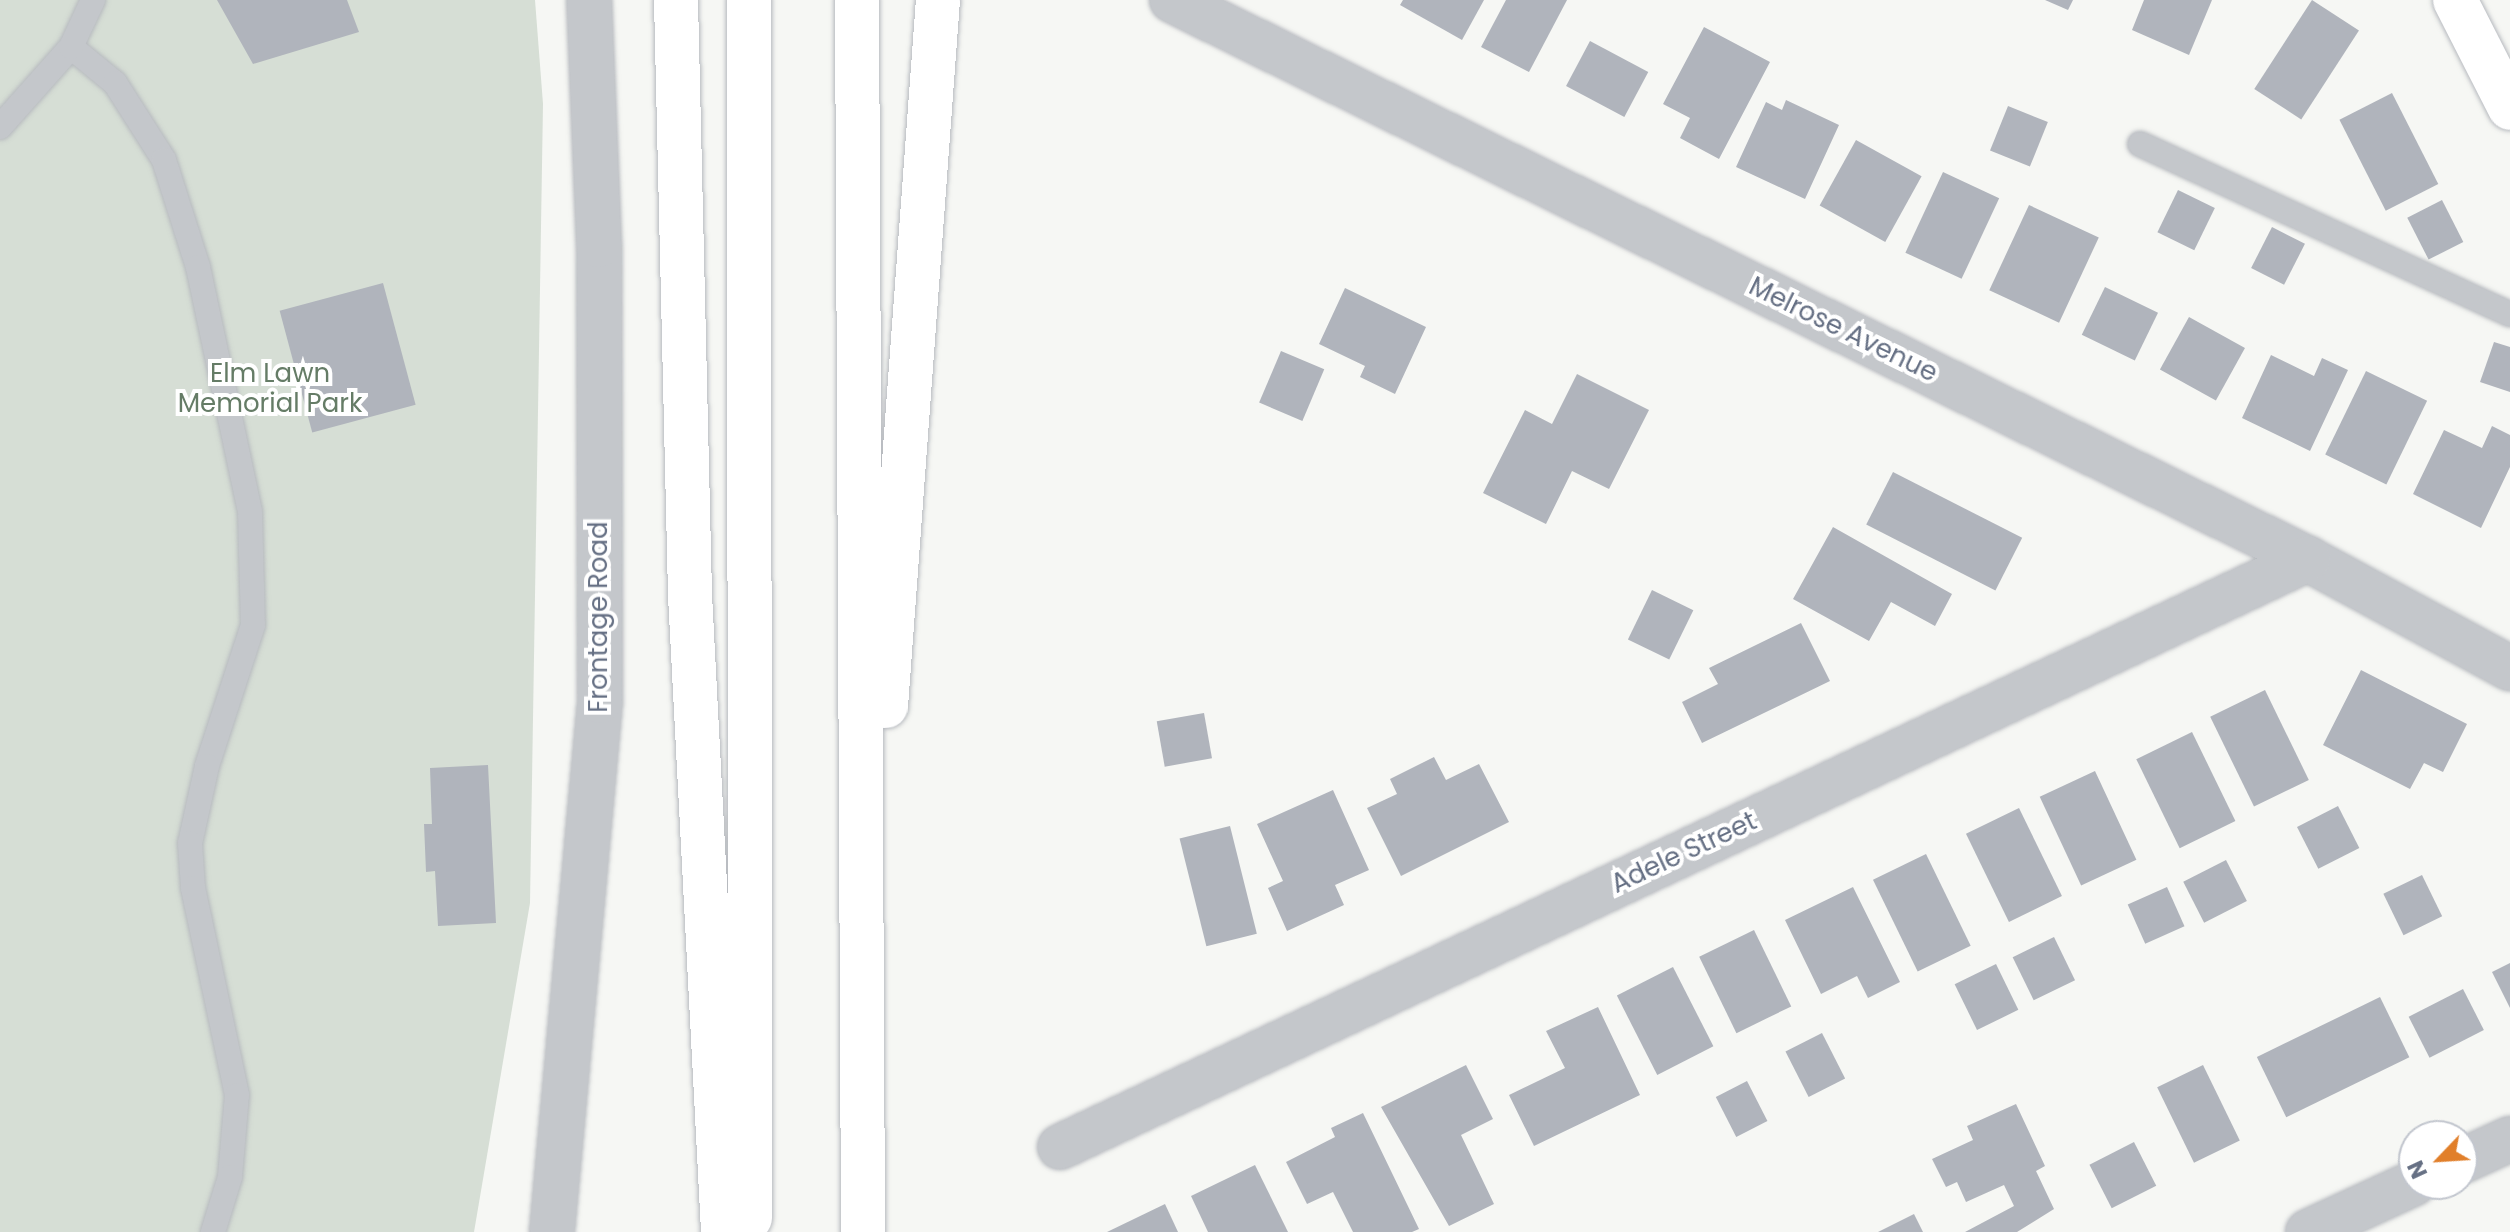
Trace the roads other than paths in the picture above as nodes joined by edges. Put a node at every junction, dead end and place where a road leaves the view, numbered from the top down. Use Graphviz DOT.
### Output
graph roads {
  1 [pos="93,0"];
  2 [pos="589,0"];
  3 [pos="676,0"];
  4 [pos="749,0"];
  5 [pos="857,0"];
  6 [pos="938,0"];
  7 [pos="1172,0"];
  8 [pos="2455,0"];
  9 [pos="71,47"];
  10 [pos="2510,108"];
  11 [pos="0,127"];
  12 [pos="2140,144"];
  13 [pos="2510,314"];
  14 [pos="2308,559"];
  15 [pos="2510,668"];
  16 [pos="863,968"];
  17 [pos="2510,1139"];
  18 [pos="1060,1147"];
  19 [pos="2478,1154"];
  20 [pos="2398,1190"];
  21 [pos="213,1232"];
  22 [pos="552,1232"];
  23 [pos="723,1232"];
  24 [pos="750,1232"];
  25 [pos="863,1232"];
  26 [pos="2308,1232"];
  1 -- 9 [label="lane"];
  2 -- 22 [label="street, Frontage Road"];
  3 -- 23 [label="main road"];
  4 -- 24 [label="main road"];
  5 -- 16 [label="main road"];
  6 -- 16 [label="main road"];
  7 -- 14 [label="street, Melrose Avenue"];
  8 -- 10 [label="main road"];
  9 -- 11 [label="lane"];
  9 -- 21 [label="lane"];
  12 -- 13 [label="lane"];
  14 -- 15 [label="street, Melrose Avenue"];
  14 -- 18 [label="street, Adele Street"];
  16 -- 25 [label="main road"];
  17 -- 19 [label="street"];
  20 -- 26 [label="street"];
}
